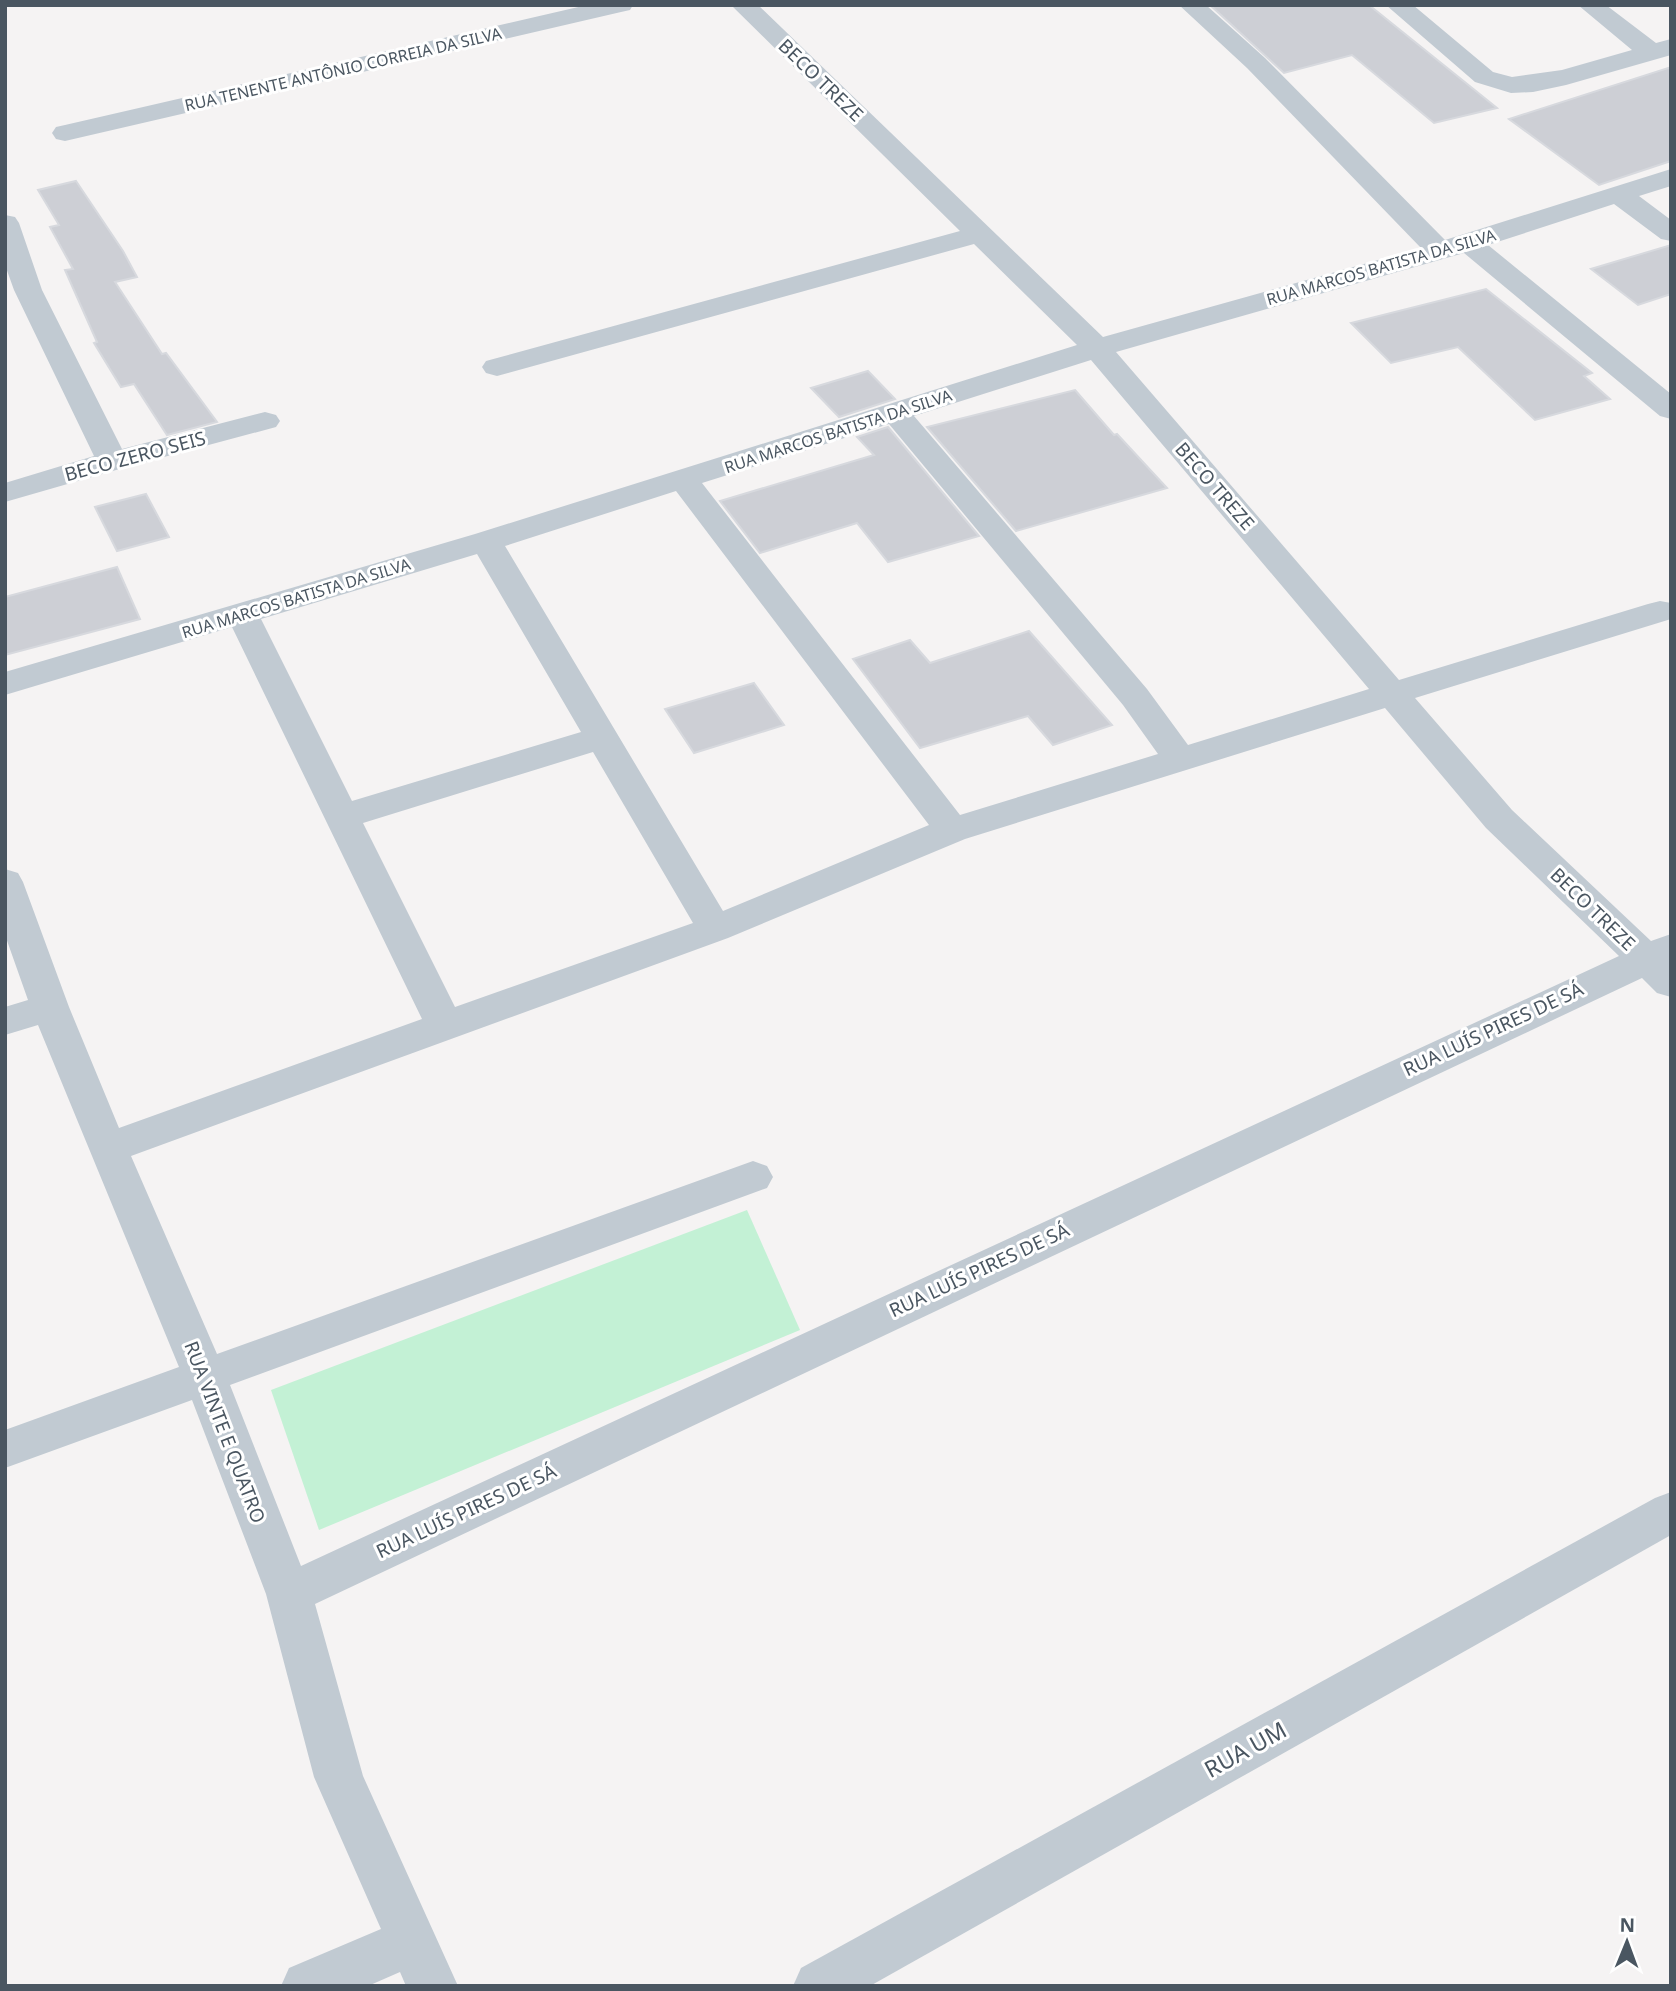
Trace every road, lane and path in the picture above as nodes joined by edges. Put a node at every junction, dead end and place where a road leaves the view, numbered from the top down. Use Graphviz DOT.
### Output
graph roads {
  1 [pos="743,5"];
  2 [pos="1191,5"];
  3 [pos="1398,5"];
  4 [pos="1590,5"];
  5 [pos="605,7"];
  6 [pos="1661,50"];
  7 [pos="65,133"];
  8 [pos="1671,177"];
  9 [pos="1618,194"];
  10 [pos="5,223"];
  11 [pos="1671,233"];
  12 [pos="979,234"];
  13 [pos="1454,246"];
  14 [pos="1097,348"];
  15 [pos="497,367"];
  16 [pos="1671,410"];
  17 [pos="895,413"];
  18 [pos="265,421"];
  19 [pos="112,461"];
  20 [pos="684,480"];
  21 [pos="5,494"];
  22 [pos="486,541"];
  23 [pos="1660,611"];
  24 [pos="243,615"];
  25 [pos="5,684"];
  26 [pos="1392,693"];
  27 [pos="601,738"];
  28 [pos="1181,759"];
  29 [pos="341,817"];
  30 [pos="952,830"];
  31 [pos="5,882"];
  32 [pos="715,929"];
  33 [pos="1662,963"];
  34 [pos="51,1007"];
  35 [pos="5,1021"];
  36 [pos="446,1028"];
  37 [pos="107,1148"];
  38 [pos="753,1177"];
  39 [pos="204,1374"];
  40 [pos="5,1449"];
  41 [pos="1671,1512"];
  42 [pos="289,1594"];
  43 [pos="422,1964"];
  44 [pos="307,1986"];
  45 [pos="819,1986"];
  1 -- 12 [label="street, BECO TREZE"];
  2 -- 13 [label="street"];
  3 -- 6 [label="street"];
  4 -- 6 [label="street"];
  5 -- 7 [label="street, RUA TENENTE ANTÔNIO CORREIA DA SILVA"];
  8 -- 9 [label="street, RUA MARCOS BATISTA DA SILVA"];
  9 -- 11 [label="street"];
  9 -- 13 [label="street, RUA MARCOS BATISTA DA SILVA"];
  10 -- 19 [label="street"];
  12 -- 14 [label="street, BECO TREZE"];
  12 -- 15 [label="street"];
  13 -- 14 [label="street, RUA MARCOS BATISTA DA SILVA"];
  13 -- 16 [label="street"];
  14 -- 17 [label="street, RUA MARCOS BATISTA DA SILVA"];
  14 -- 26 [label="street, BECO TREZE"];
  17 -- 20 [label="street, RUA MARCOS BATISTA DA SILVA"];
  17 -- 28 [label="street"];
  18 -- 19 [label="street, BECO ZERO SEIS"];
  19 -- 21 [label="street, BECO ZERO SEIS"];
  20 -- 22 [label="street, RUA MARCOS BATISTA DA SILVA"];
  20 -- 30 [label="street"];
  22 -- 24 [label="street, RUA MARCOS BATISTA DA SILVA"];
  22 -- 27 [label="street"];
  23 -- 26 [label="street"];
  24 -- 25 [label="street, RUA MARCOS BATISTA DA SILVA"];
  24 -- 29 [label="street"];
  26 -- 28 [label="street"];
  26 -- 33 [label="street, BECO TREZE"];
  27 -- 29 [label="street"];
  27 -- 32 [label="street"];
  28 -- 30 [label="street"];
  29 -- 36 [label="street"];
  30 -- 32 [label="street"];
  31 -- 34 [label="street, RUA VINTE E QUATRO"];
  32 -- 36 [label="street"];
  33 -- 42 [label="street, RUA LUÍS PIRES DE SÁ"];
  34 -- 35 [label="street"];
  34 -- 37 [label="street, RUA VINTE E QUATRO"];
  36 -- 37 [label="street"];
  37 -- 39 [label="street, RUA VINTE E QUATRO"];
  38 -- 39 [label="street"];
  39 -- 40 [label="street"];
  39 -- 42 [label="street, RUA VINTE E QUATRO"];
  41 -- 45 [label="street, RUA UM"];
  42 -- 43 [label="street, RUA VINTE E QUATRO"];
  43 -- 44 [label="street"];
}
